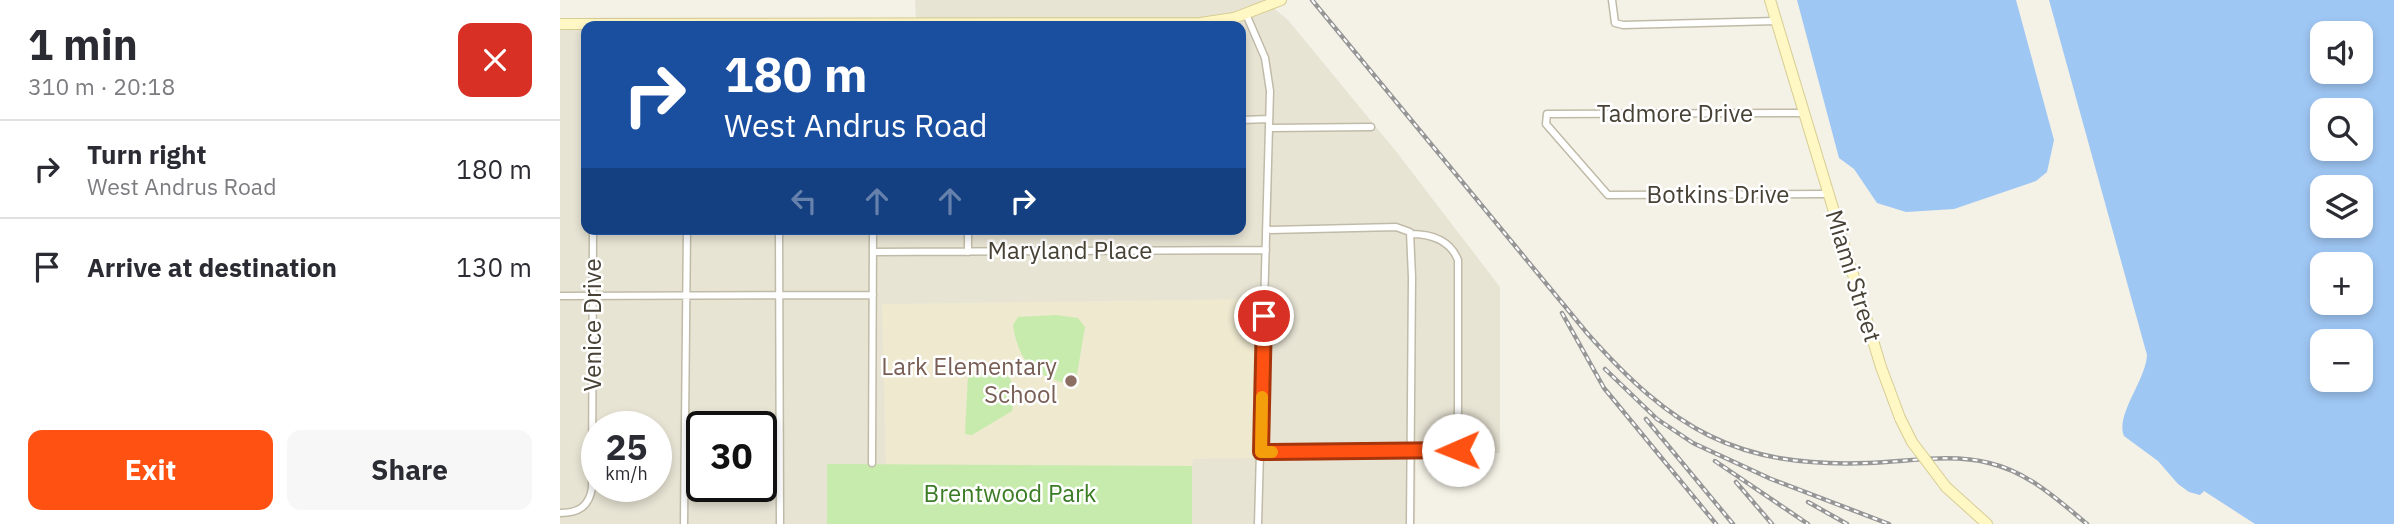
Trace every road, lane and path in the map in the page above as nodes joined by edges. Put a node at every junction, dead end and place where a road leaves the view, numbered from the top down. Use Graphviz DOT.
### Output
graph roads {
  1 [pos="1281,0"];
  2 [pos="1612,0"];
  3 [pos="1770,0"];
  4 [pos="1246,14"];
  5 [pos="1216,21"];
  6 [pos="1776,21"];
  7 [pos="560,24"];
  8 [pos="581,25"];
  9 [pos="1803,113"];
  10 [pos="1269,119"];
  11 [pos="1246,120"];
  12 [pos="1371,127"];
  13 [pos="1269,128"];
  14 [pos="1828,194"];
  15 [pos="1608,195"];
  16 [pos="1266,230"];
  17 [pos="1410,233"];
  18 [pos="593,235"];
  19 [pos="687,235"];
  20 [pos="779,235"];
  21 [pos="873,235"];
  22 [pos="968,235"];
  23 [pos="1266,250"];
  24 [pos="968,251"];
  25 [pos="873,252"];
  26 [pos="873,295"];
  27 [pos="560,296"];
  28 [pos="594,296"];
  29 [pos="685,296"];
  30 [pos="779,296"];
  31 [pos="1411,451"];
  32 [pos="1261,452"];
  33 [pos="872,463"];
  34 [pos="560,513"];
  35 [pos="684,524"];
  36 [pos="780,524"];
  37 [pos="1258,524"];
  38 [pos="1410,524"];
  39 [pos="1987,524"];
  1 -- 4 [label="street"];
  2 -- 6 [label="street"];
  3 -- 6 [label="street, Miami Street"];
  4 -- 5 [label="street"];
  4 -- 10 [label="street"];
  6 -- 9 [label="street, Miami Street"];
  7 -- 8 [label="street"];
  9 -- 14 [label="street, Miami Street"];
  9 -- 15 [label="street, Tadmore Drive"];
  10 -- 11 [label="street"];
  10 -- 13 [label="street"];
  12 -- 13 [label="street"];
  13 -- 16 [label="street"];
  14 -- 15 [label="street, Botkins Drive"];
  14 -- 39 [label="street, Miami Street, bridge"];
  16 -- 17 [label="street"];
  16 -- 23 [label="street"];
  17 -- 31 [label="street"];
  17 -- 31 [label="street"];
  18 -- 28 [label="street, Venice Drive"];
  19 -- 29 [label="street"];
  20 -- 30 [label="street"];
  21 -- 25 [label="street"];
  22 -- 24 [label="street"];
  23 -- 24 [label="street, Maryland Place"];
  23 -- 32 [label="street"];
  24 -- 25 [label="street, Maryland Place"];
  25 -- 26 [label="street"];
  26 -- 30 [label="street"];
  26 -- 33 [label="street"];
  27 -- 28 [label="street"];
  28 -- 29 [label="street"];
  28 -- 34 [label="street, Venice Drive"];
  29 -- 30 [label="street"];
  29 -- 35 [label="street"];
  30 -- 36 [label="street"];
  31 -- 32 [label="street"];
  31 -- 38 [label="street"];
  32 -- 37 [label="street"];
}
